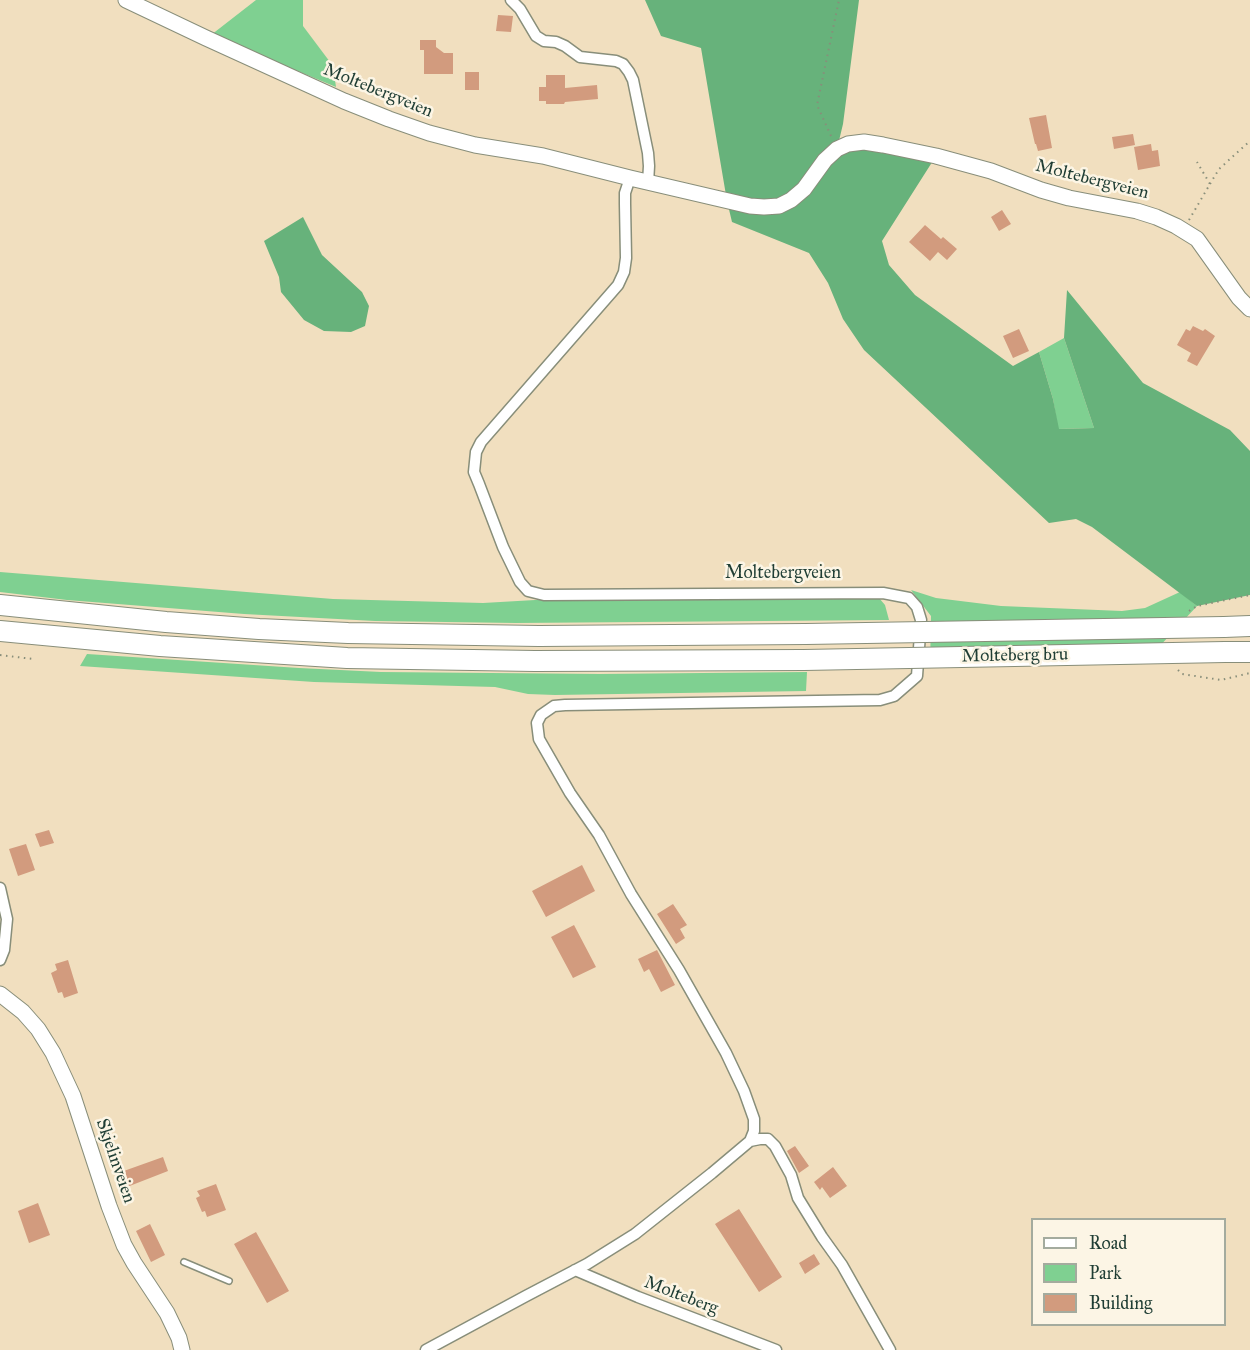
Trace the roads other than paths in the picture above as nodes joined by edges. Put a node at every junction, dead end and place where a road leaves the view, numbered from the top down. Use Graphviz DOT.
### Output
graph roads {
  1 [pos="126,0"];
  2 [pos="511,0"];
  3 [pos="630,178"];
  4 [pos="648,183"];
  5 [pos="1250,309"];
  6 [pos="0,605"];
  7 [pos="1250,626"];
  8 [pos="0,631"];
  9 [pos="1250,652"];
  10 [pos="0,888"];
  11 [pos="0,960"];
  12 [pos="0,994"];
  13 [pos="754,1119"];
  14 [pos="768,1139"];
  15 [pos="750,1142"];
  16 [pos="184,1262"];
  17 [pos="575,1270"];
  18 [pos="229,1281"];
  19 [pos="182,1350"];
  20 [pos="426,1350"];
  21 [pos="776,1350"];
  22 [pos="890,1350"];
  1 -- 3 [label="main road, Moltebergveien"];
  2 -- 4 [label="street"];
  3 -- 4 [label="main road, Moltebergveien"];
  3 -- 13 [label="street, Moltebergveien"];
  4 -- 5 [label="main road, Moltebergveien"];
  6 -- 7 [label="highway, Molteberg bru, bridge"];
  8 -- 9 [label="highway, Molteberg bru, bridge"];
  10 -- 11 [label="street"];
  12 -- 19 [label="main road, Skjelinveien"];
  13 -- 14 [label="street"];
  13 -- 15 [label="street"];
  14 -- 15 [label="street"];
  14 -- 22 [label="street"];
  15 -- 17 [label="street"];
  16 -- 18 [label="lane"];
  17 -- 20 [label="street"];
  17 -- 21 [label="street, Molteberg"];
}
